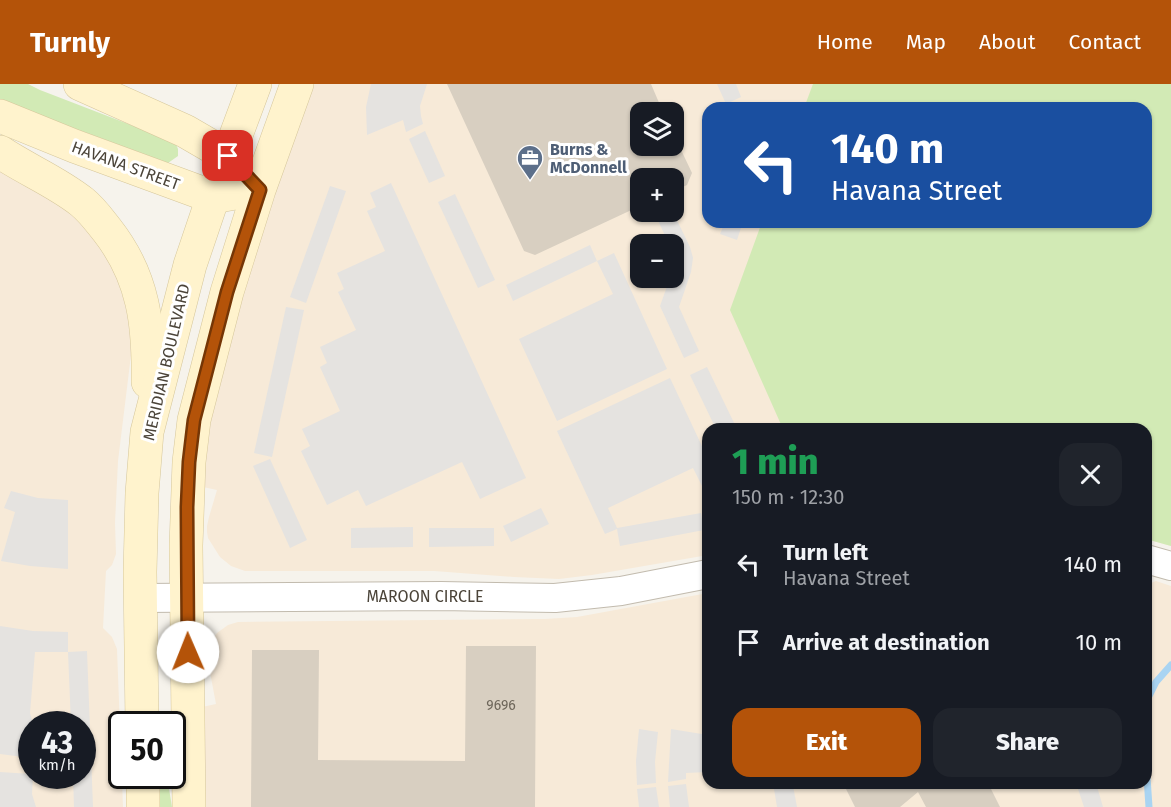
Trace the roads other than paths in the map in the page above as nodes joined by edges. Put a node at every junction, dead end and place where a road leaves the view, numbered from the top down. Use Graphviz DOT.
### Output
graph roads {
  1 [pos="80,84"];
  2 [pos="255,84"];
  3 [pos="297,84"];
  4 [pos="0,116"];
  5 [pos="0,152"];
  6 [pos="228,156"];
  7 [pos="260,190"];
  8 [pos="213,196"];
  9 [pos="147,432"];
  10 [pos="1152,561"];
  11 [pos="1171,566"];
  12 [pos="702,575"];
  13 [pos="187,597"];
  14 [pos="140,598"];
  15 [pos="142,711"];
  16 [pos="143,789"];
  17 [pos="143,807"];
  18 [pos="189,807"];
  1 -- 6 [label="main road"];
  2 -- 6 [label="main road, MERIDIAN BOULEVARD"];
  3 -- 7 [label="main road"];
  4 -- 8 [label="main road, HAVANA STREET"];
  5 -- 9 [label="main road"];
  6 -- 7 [label="main road"];
  6 -- 8 [label="main road, MERIDIAN BOULEVARD"];
  7 -- 8 [label="main road, HAVANA STREET"];
  7 -- 13 [label="main road"];
  8 -- 9 [label="main road, MERIDIAN BOULEVARD"];
  9 -- 14 [label="main road, MERIDIAN BOULEVARD"];
  10 -- 11 [label="street"];
  12 -- 13 [label="street, MAROON CIRCLE"];
  13 -- 14 [label="street, MAROON CIRCLE"];
  13 -- 18 [label="main road"];
  14 -- 15 [label="main road, MERIDIAN BOULEVARD"];
  16 -- 17 [label="main road"];
}
